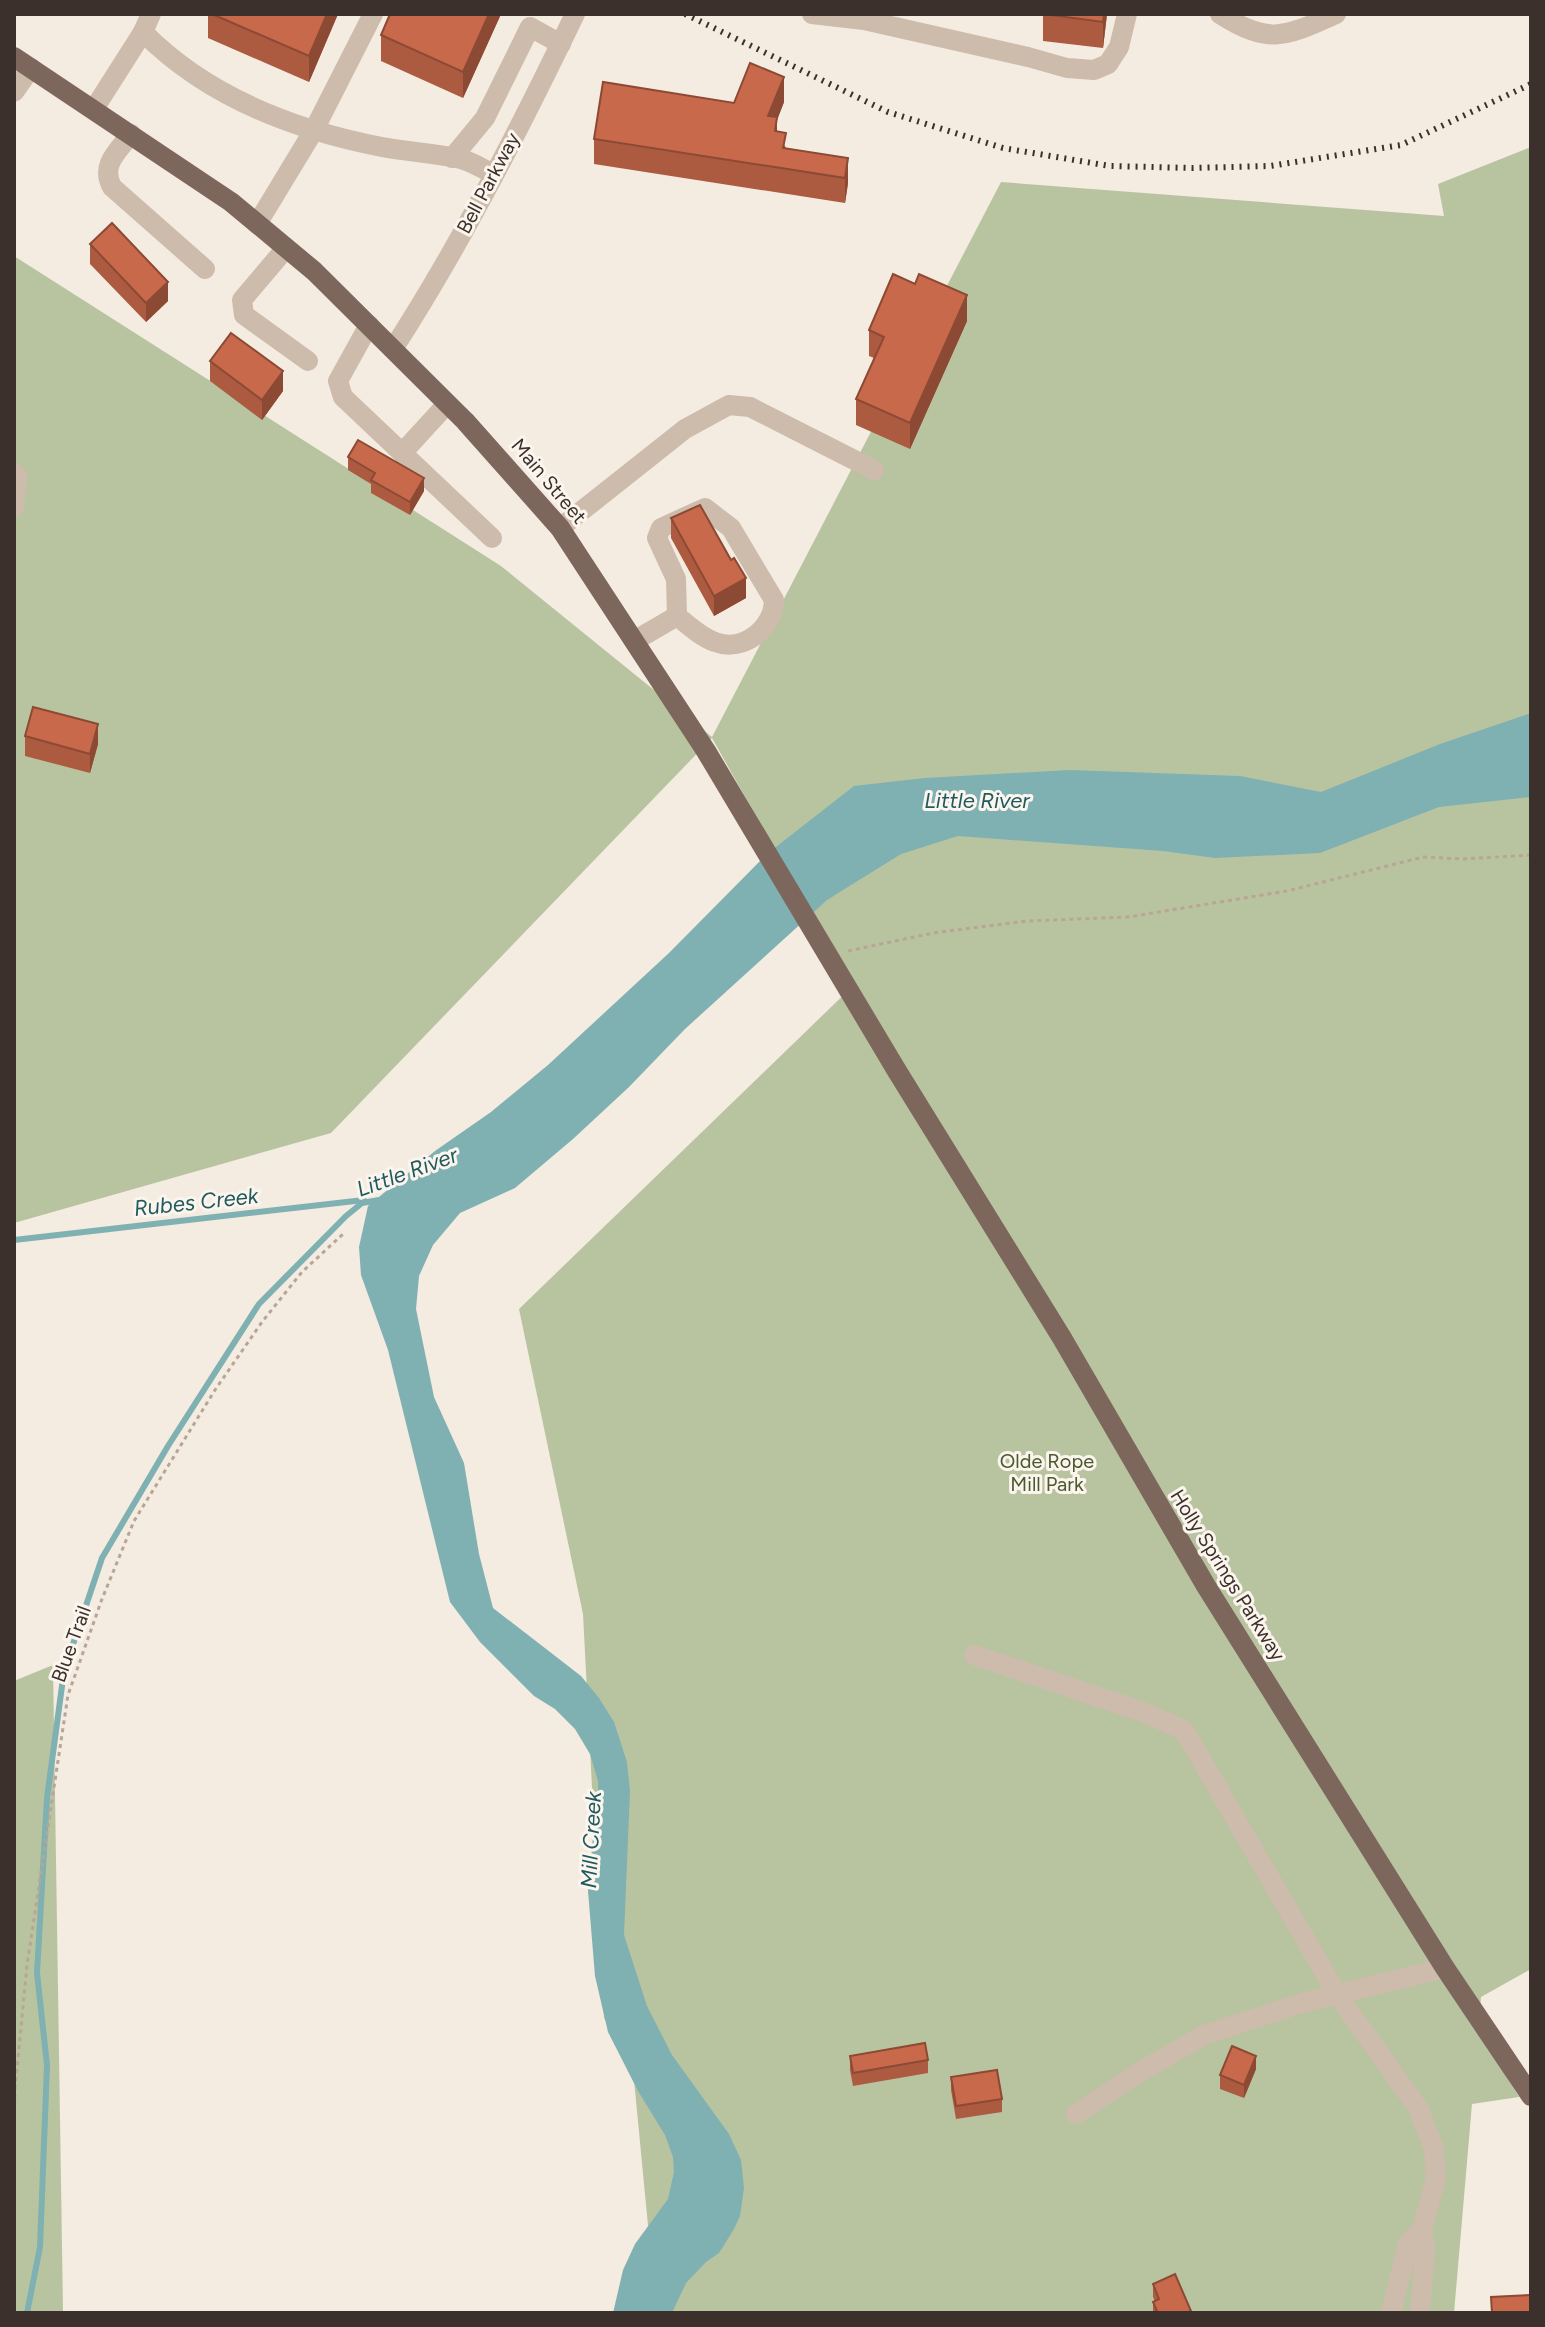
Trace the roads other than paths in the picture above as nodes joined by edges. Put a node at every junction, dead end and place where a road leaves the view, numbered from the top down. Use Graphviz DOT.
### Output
graph roads {
  1 [pos="373,14"];
  2 [pos="575,14"];
  3 [pos="812,14"];
  4 [pos="1127,14"];
  5 [pos="1220,14"];
  6 [pos="1336,14"];
  7 [pos="147,23"];
  8 [pos="561,44"];
  9 [pos="22,62"];
  10 [pos="14,92"];
  11 [pos="94,109"];
  12 [pos="314,130"];
  13 [pos="131,134"];
  14 [pos="452,158"];
  15 [pos="494,174"];
  16 [pos="257,224"];
  17 [pos="286,248"];
  18 [pos="205,269"];
  19 [pos="369,325"];
  20 [pos="393,349"];
  21 [pos="308,361"];
  22 [pos="447,404"];
  23 [pos="403,452"];
  24 [pos="874,470"];
  25 [pos="14,473"];
  26 [pos="14,507"];
  27 [pos="560,528"];
  28 [pos="492,538"];
  29 [pos="677,616"];
  30 [pos="634,641"];
  31 [pos="897,1071"];
  32 [pos="974,1655"];
  33 [pos="1445,1968"];
  34 [pos="1337,1994"];
  35 [pos="1531,2096"];
  36 [pos="1076,2114"];
  37 [pos="1422,2229"];
  38 [pos="1391,2313"];
  39 [pos="1420,2313"];
  1 -- 12 [label="street"];
  2 -- 8 [label="street, Bell Parkway"];
  3 -- 4 [label="street"];
  5 -- 6 [label="street"];
  7 -- 11 [label="street"];
  7 -- 12 [label="street"];
  8 -- 14 [label="street"];
  8 -- 15 [label="street, Bell Parkway"];
  9 -- 10 [label="street"];
  9 -- 11 [label="main road, Main Street"];
  11 -- 13 [label="main road, Main Street"];
  12 -- 14 [label="street"];
  12 -- 16 [label="street"];
  13 -- 16 [label="main road, Main Street"];
  13 -- 18 [label="street"];
  14 -- 15 [label="street"];
  15 -- 20 [label="street, Bell Parkway"];
  16 -- 17 [label="main road, Main Street"];
  17 -- 19 [label="main road, Main Street"];
  17 -- 21 [label="street"];
  19 -- 20 [label="main road, Main Street"];
  19 -- 23 [label="street"];
  20 -- 22 [label="main road, Main Street"];
  22 -- 23 [label="street"];
  22 -- 27 [label="main road, Main Street"];
  23 -- 28 [label="street"];
  24 -- 27 [label="street"];
  25 -- 26 [label="street"];
  27 -- 30 [label="main road, Main Street"];
  29 -- 29 [label="street"];
  29 -- 30 [label="street"];
  30 -- 31 [label="main road, Main Street"];
  31 -- 33 [label="main road, Holly Springs Parkway"];
  32 -- 34 [label="street"];
  33 -- 34 [label="street"];
  33 -- 35 [label="main road, Holly Springs Parkway"];
  34 -- 36 [label="street"];
  34 -- 37 [label="street"];
  37 -- 38 [label="street"];
  37 -- 39 [label="street"];
}
